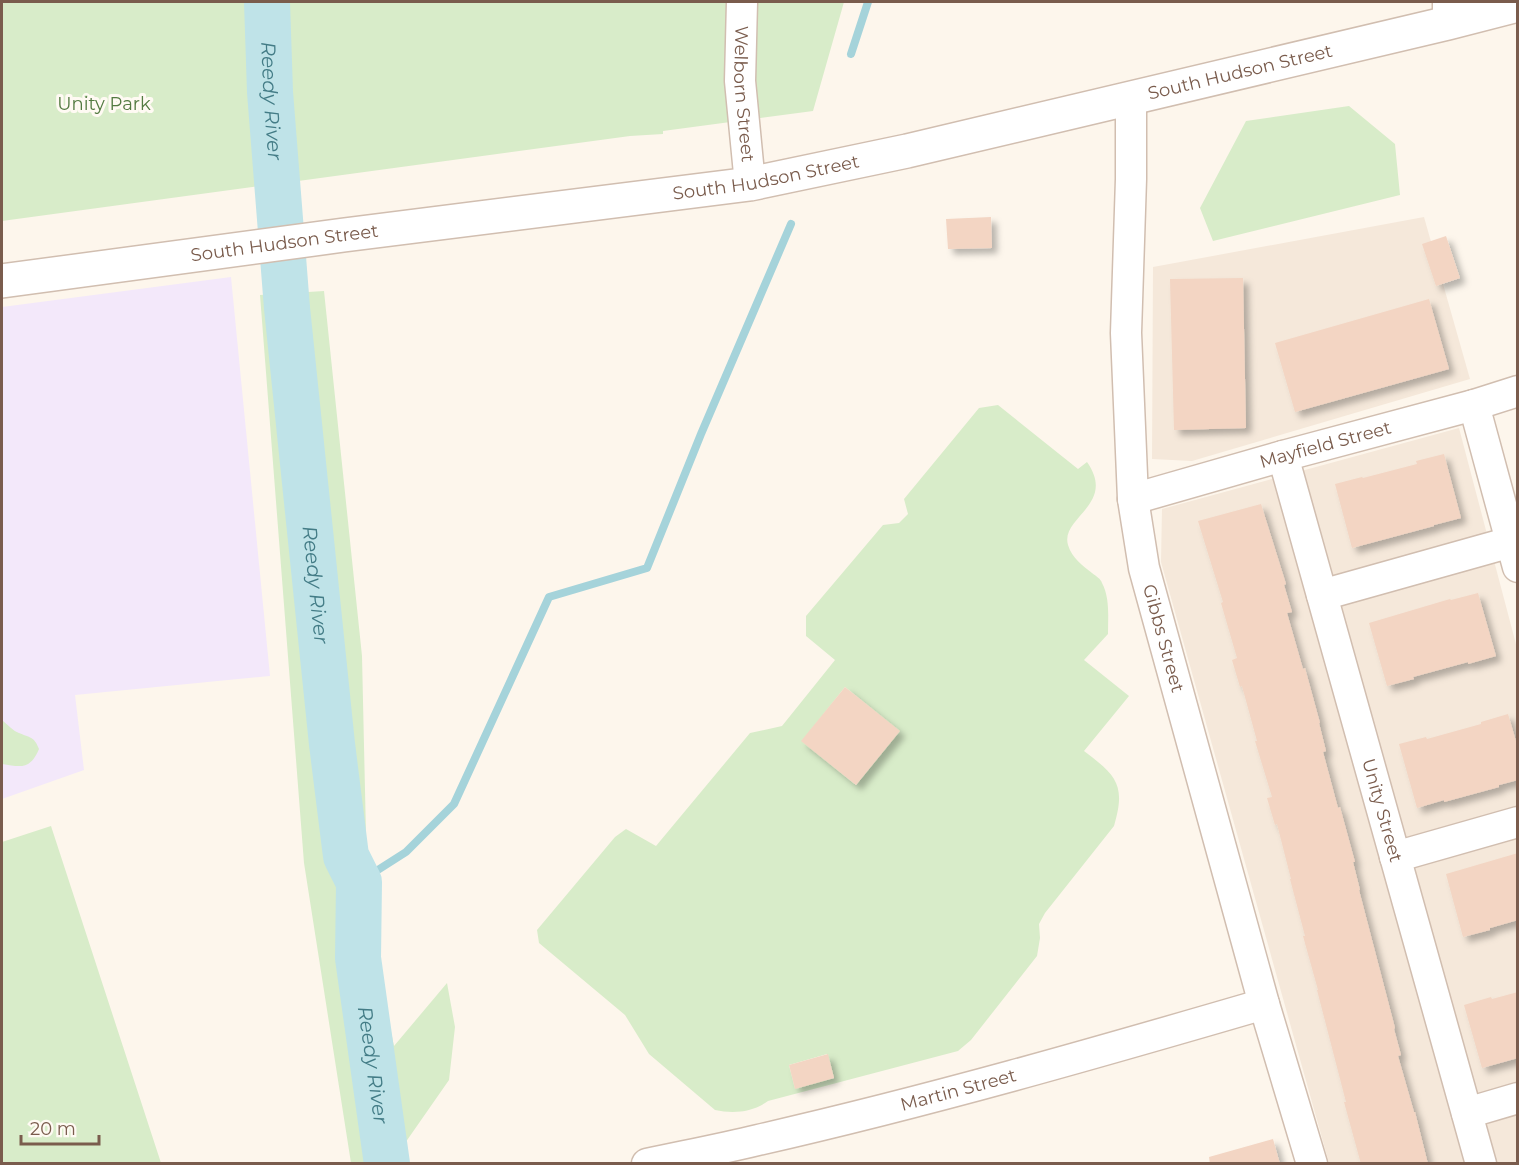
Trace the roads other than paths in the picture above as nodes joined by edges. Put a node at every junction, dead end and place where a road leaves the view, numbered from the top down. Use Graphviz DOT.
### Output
graph roads {
  1 [pos="742,2"];
  2 [pos="1518,5"];
  3 [pos="1448,12"];
  4 [pos="1131,98"];
  5 [pos="750,184"];
  6 [pos="2,281"];
  7 [pos="1518,391"];
  8 [pos="1473,405"];
  9 [pos="1283,456"];
  10 [pos="1133,499"];
  11 [pos="1514,555"];
  12 [pos="1322,595"];
  13 [pos="1518,822"];
  14 [pos="1395,857"];
  15 [pos="1264,1004"];
  16 [pos="1518,1098"];
  17 [pos="1467,1113"];
  18 [pos="647,1164"];
  19 [pos="1312,1164"];
  20 [pos="1481,1164"];
  1 -- 5 [label="street, Welborn Street"];
  2 -- 3 [label="street, South Hudson Street"];
  3 -- 4 [label="street, South Hudson Street"];
  4 -- 5 [label="street, South Hudson Street"];
  4 -- 10 [label="street, Gibbs Street"];
  5 -- 6 [label="street, South Hudson Street"];
  7 -- 8 [label="street, Mayfield Street"];
  8 -- 9 [label="street, Mayfield Street"];
  8 -- 11 [label="street"];
  9 -- 10 [label="street, Mayfield Street"];
  9 -- 12 [label="street, Unity Street"];
  10 -- 15 [label="street, Gibbs Street"];
  11 -- 12 [label="street"];
  12 -- 14 [label="street, Unity Street"];
  13 -- 14 [label="street"];
  14 -- 17 [label="street, Unity Street"];
  15 -- 18 [label="street, Martin Street"];
  15 -- 19 [label="street, Gibbs Street"];
  16 -- 17 [label="street"];
  17 -- 20 [label="street, Unity Street"];
}
